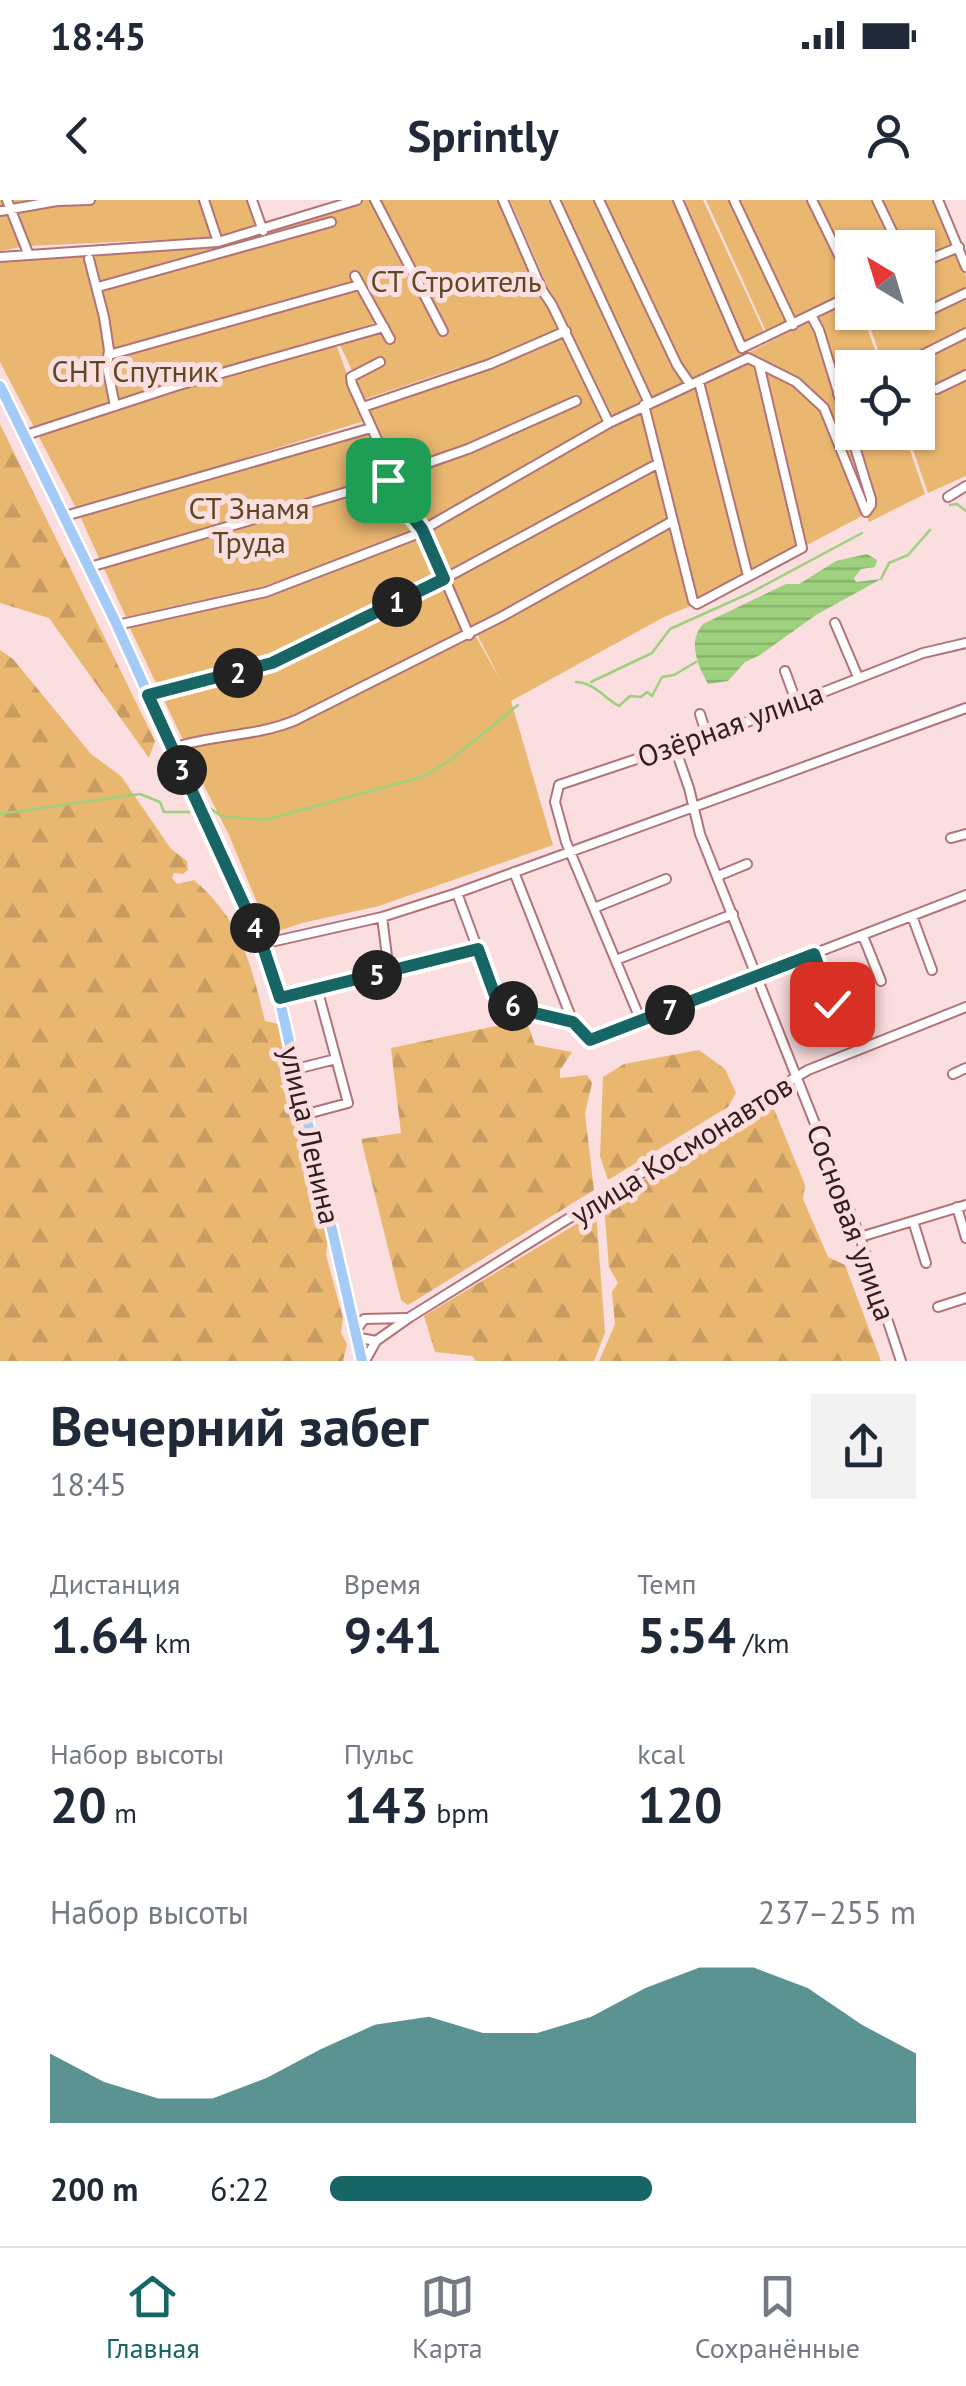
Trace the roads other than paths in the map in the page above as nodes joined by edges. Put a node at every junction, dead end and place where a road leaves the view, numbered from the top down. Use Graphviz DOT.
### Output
graph roads {
  1 [pos="90,200"];
  2 [pos="204,200"];
  3 [pos="252,200"];
  4 [pos="357,200"];
  5 [pos="376,200"];
  6 [pos="503,200"];
  7 [pos="555,200"];
  8 [pos="599,200"];
  9 [pos="678,200"];
  10 [pos="734,200"];
  11 [pos="812,200"];
  12 [pos="877,200"];
  13 [pos="938,200"];
  14 [pos="9,204"];
  15 [pos="0,211"];
  16 [pos="331,222"];
  17 [pos="263,230"];
  18 [pos="891,230"];
  19 [pos="218,242"];
  20 [pos="835,247"];
  21 [pos="959,247"];
  22 [pos="28,252"];
  23 [pos="0,256"];
  24 [pos="935,257"];
  25 [pos="90,258"];
  26 [pos="966,268"];
  27 [pos="355,276"];
  28 [pos="359,285"];
  29 [pos="98,287"];
  30 [pos="966,293"];
  31 [pos="835,304"];
  32 [pos="935,308"];
  33 [pos="812,316"];
  34 [pos="793,326"];
  35 [pos="384,327"];
  36 [pos="443,330"];
  37 [pos="566,331"];
  38 [pos="966,333"];
  39 [pos="390,339"];
  40 [pos="932,350"];
  41 [pos="109,355"];
  42 [pos="380,362"];
  43 [pos="760,364"];
  44 [pos="966,375"];
  45 [pos="695,383"];
  46 [pos="835,385"];
  47 [pos="0,386"];
  48 [pos="937,389"];
  49 [pos="576,401"];
  50 [pos="647,404"];
  51 [pos="114,406"];
  52 [pos="363,408"];
  53 [pos="609,423"];
  54 [pos="371,428"];
  55 [pos="835,435"];
  56 [pos="26,436"];
  57 [pos="841,450"];
  58 [pos="856,450"];
  59 [pos="657,464"];
  60 [pos="393,477"];
  61 [pos="966,486"];
  62 [pos="948,497"];
  63 [pos="66,516"];
  64 [pos="671,522"];
  65 [pos="422,529"];
  66 [pos="90,567"];
  67 [pos="748,576"];
  68 [pos="444,579"];
  69 [pos="834,623"];
  70 [pos="117,625"];
  71 [pos="469,634"];
  72 [pos="966,644"];
  73 [pos="785,671"];
  74 [pos="858,677"];
  75 [pos="148,695"];
  76 [pos="796,701"];
  77 [pos="966,708"];
  78 [pos="700,714"];
  79 [pos="707,736"];
  80 [pos="173,748"];
  81 [pos="675,748"];
  82 [pos="693,808"];
  83 [pos="966,834"];
  84 [pos="951,838"];
  85 [pos="570,850"];
  86 [pos="747,864"];
  87 [pos="514,872"];
  88 [pos="718,876"];
  89 [pos="666,880"];
  90 [pos="457,893"];
  91 [pos="964,896"];
  92 [pos="594,908"];
  93 [pos="966,910"];
  94 [pos="733,914"];
  95 [pos="382,916"];
  96 [pos="912,916"];
  97 [pos="863,936"];
  98 [pos="262,944"];
  99 [pos="478,949"];
  100 [pos="814,954"];
  101 [pos="616,960"];
  102 [pos="932,970"];
  103 [pos="389,972"];
  104 [pos="759,976"];
  105 [pos="881,981"];
  106 [pos="318,988"];
  107 [pos="280,998"];
  108 [pos="832,1004"];
  109 [pos="966,1007"];
  110 [pos="641,1021"];
  111 [pos="573,1022"];
  112 [pos="336,1059"];
  113 [pos="966,1068"];
  114 [pos="296,1069"];
  115 [pos="953,1074"];
  116 [pos="797,1076"];
  117 [pos="307,1114"];
  118 [pos="962,1206"];
  119 [pos="913,1221"];
  120 [pos="860,1237"];
  121 [pos="966,1238"];
  122 [pos="926,1263"];
  123 [pos="346,1292"];
  124 [pos="966,1298"];
  125 [pos="938,1307"];
  126 [pos="410,1317"];
  127 [pos="379,1320"];
  128 [pos="356,1332"];
  129 [pos="376,1341"];
  130 [pos="363,1361"];
  131 [pos="901,1361"];
  1 -- 14 [label="street"];
  2 -- 19 [label="street"];
  3 -- 17 [label="street"];
  4 -- 17 [label="street"];
  5 -- 36 [label="street"];
  6 -- 37 [label="street"];
  7 -- 50 [label="street"];
  8 -- 45 [label="street"];
  9 -- 34 [label="street"];
  10 -- 34 [label="street"];
  11 -- 20 [label="street"];
  12 -- 18 [label="street"];
  13 -- 21 [label="street"];
  14 -- 15 [label="street"];
  14 -- 22 [label="street"];
  16 -- 29 [label="street"];
  17 -- 19 [label="street"];
  19 -- 22 [label="street"];
  21 -- 24 [label="street"];
  21 -- 26 [label="street"];
  22 -- 23 [label="street"];
  25 -- 29 [label="street"];
  27 -- 28 [label="street"];
  28 -- 35 [label="street"];
  28 -- 41 [label="street"];
  29 -- 41 [label="street"];
  30 -- 32 [label="street"];
  31 -- 33 [label="street"];
  33 -- 34 [label="street"];
  33 -- 46 [label="street"];
  35 -- 39 [label="street"];
  35 -- 51 [label="street"];
  37 -- 52 [label="street"];
  37 -- 53 [label="street"];
  38 -- 40 [label="street"];
  41 -- 51 [label="street"];
  42 -- 52 [label="street"];
  43 -- 45 [label="street"];
  43 -- 55 [label="street"];
  43 -- 67 [label="street"];
  44 -- 48 [label="street"];
  45 -- 50 [label="street"];
  45 -- 67 [label="street"];
  47 -- 56 [label="main road, улица Ленина"];
  49 -- 60 [label="street"];
  50 -- 53 [label="street"];
  50 -- 59 [label="street"];
  51 -- 56 [label="street"];
  52 -- 54 [label="street"];
  53 -- 65 [label="street"];
  54 -- 60 [label="street"];
  54 -- 63 [label="street"];
  56 -- 63 [label="main road, улица Ленина"];
  57 -- 58 [label="street"];
  59 -- 64 [label="street"];
  59 -- 68 [label="street"];
  60 -- 65 [label="street"];
  60 -- 66 [label="street"];
  61 -- 62 [label="street"];
  63 -- 66 [label="main road, улица Ленина"];
  64 -- 67 [label="street"];
  64 -- 71 [label="street"];
  65 -- 68 [label="street"];
  65 -- 70 [label="street"];
  66 -- 70 [label="main road, улица Ленина"];
  68 -- 71 [label="street"];
  68 -- 75 [label="street"];
  69 -- 74 [label="street"];
  70 -- 75 [label="main road, улица Ленина"];
  71 -- 80 [label="street"];
  72 -- 74 [label="street, Озёрная улица"];
  73 -- 76 [label="street"];
  74 -- 76 [label="street, Озёрная улица"];
  75 -- 80 [label="main road, улица Ленина"];
  76 -- 79 [label="street, Озёрная улица"];
  77 -- 82 [label="street"];
  78 -- 79 [label="street"];
  79 -- 81 [label="street, Озёрная улица"];
  80 -- 98 [label="main road, улица Ленина"];
  81 -- 82 [label="street, Сосновая улица"];
  81 -- 85 [label="street, Озёрная улица"];
  82 -- 85 [label="street"];
  82 -- 88 [label="street, Сосновая улица"];
  83 -- 84 [label="street"];
  85 -- 87 [label="street"];
  85 -- 92 [label="street"];
  86 -- 88 [label="street"];
  87 -- 90 [label="street"];
  87 -- 111 [label="street"];
  88 -- 94 [label="street, Сосновая улица"];
  89 -- 92 [label="street"];
  90 -- 95 [label="street"];
  90 -- 99 [label="street"];
  91 -- 93 [label="street"];
  91 -- 96 [label="street"];
  92 -- 101 [label="street"];
  94 -- 101 [label="street"];
  94 -- 104 [label="street, Сосновая улица"];
  95 -- 98 [label="street"];
  95 -- 103 [label="street"];
  96 -- 97 [label="street"];
  96 -- 102 [label="street"];
  97 -- 100 [label="street"];
  97 -- 105 [label="street"];
  98 -- 107 [label="main road, улица Ленина"];
  99 -- 103 [label="street"];
  99 -- 111 [label="street"];
  100 -- 104 [label="street"];
  100 -- 108 [label="street"];
  101 -- 110 [label="street"];
  103 -- 106 [label="street"];
  104 -- 110 [label="street"];
  104 -- 116 [label="street, Сосновая улица"];
  106 -- 107 [label="street"];
  106 -- 112 [label="street"];
  107 -- 114 [label="main road, улица Ленина"];
  109 -- 116 [label="street, улица Космонавтов"];
  110 -- 111 [label="street"];
  112 -- 114 [label="street"];
  112 -- 117 [label="street"];
  113 -- 115 [label="street"];
  114 -- 117 [label="main road, улица Ленина"];
  116 -- 120 [label="street, Сосновая улица"];
  116 -- 126 [label="street, улица Космонавтов"];
  117 -- 123 [label="main road, улица Ленина"];
  118 -- 119 [label="street"];
  118 -- 121 [label="street"];
  119 -- 120 [label="street"];
  119 -- 122 [label="street"];
  120 -- 131 [label="street, Сосновая улица"];
  123 -- 127 [label="street"];
  123 -- 128 [label="main road, улица Ленина"];
  124 -- 125 [label="street"];
  126 -- 127 [label="street"];
  126 -- 129 [label="street, улица Космонавтов"];
  127 -- 128 [label="street"];
  128 -- 129 [label="street"];
  128 -- 130 [label="main road, улица Ленина"];
  129 -- 130 [label="street"];
}
